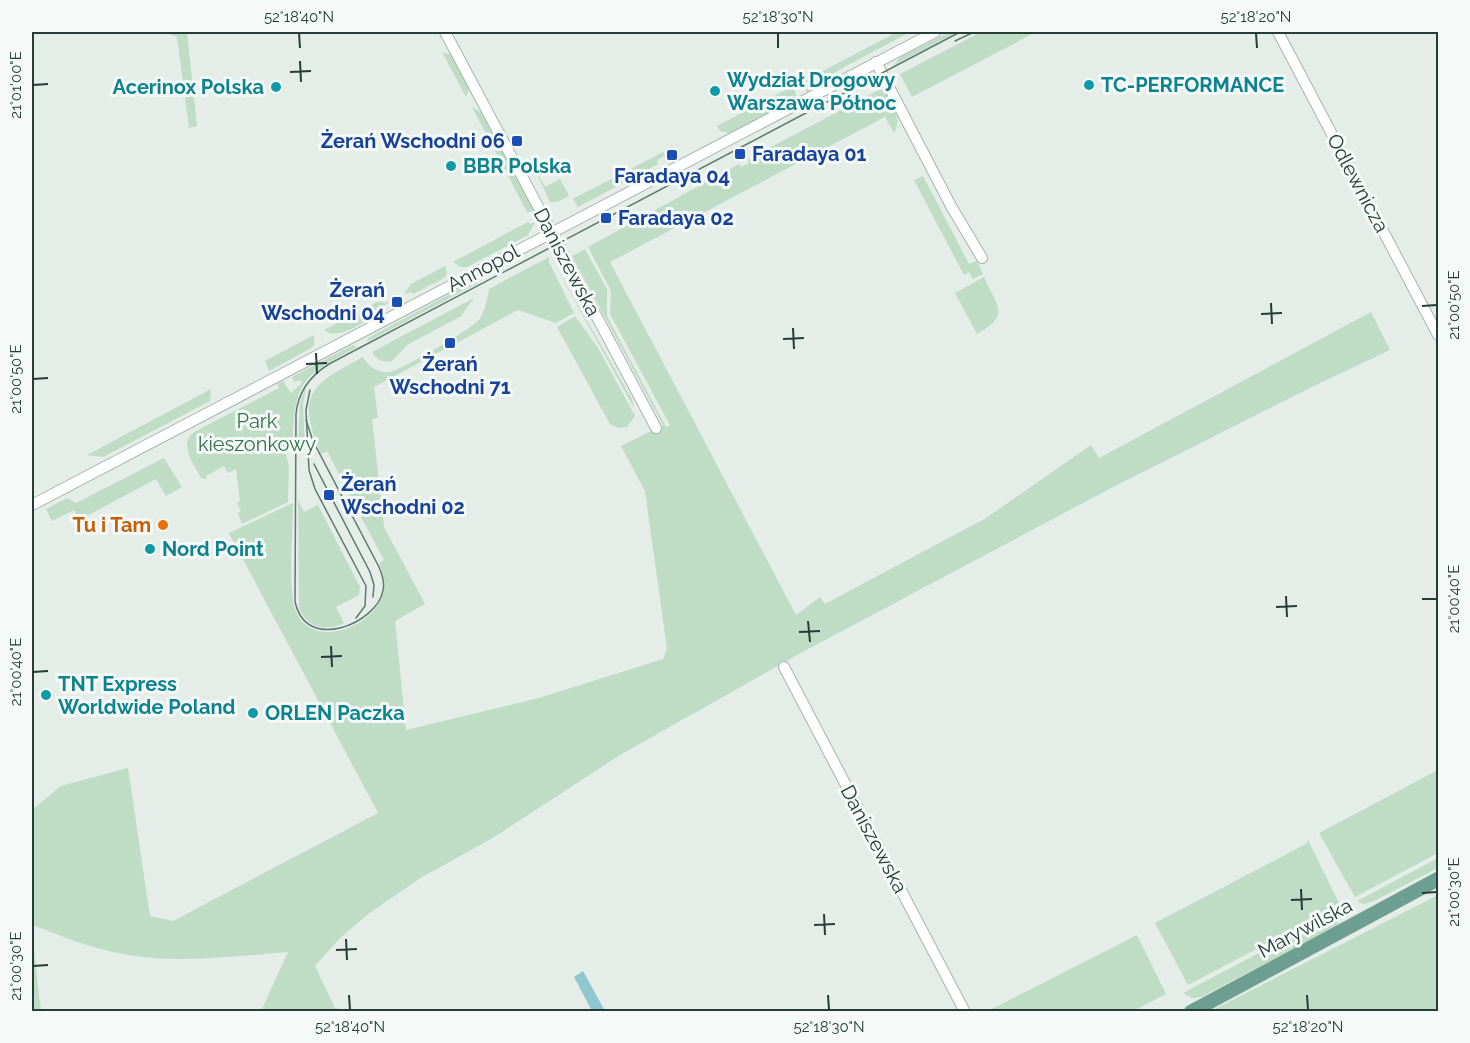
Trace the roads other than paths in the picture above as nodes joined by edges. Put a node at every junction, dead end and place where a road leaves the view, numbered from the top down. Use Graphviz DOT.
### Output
graph roads {
  1 [pos="445,32"];
  2 [pos="934,32"];
  3 [pos="1278,32"];
  4 [pos="876,62"];
  5 [pos="551,232"];
  6 [pos="982,258"];
  7 [pos="1438,335"];
  8 [pos="656,428"];
  9 [pos="32,505"];
  10 [pos="784,667"];
  11 [pos="1438,879"];
  12 [pos="965,1011"];
  13 [pos="1191,1011"];
  1 -- 5 [label="street, Daniszewska"];
  2 -- 4 [label="street, Annopol"];
  3 -- 7 [label="street, Odlewnicza"];
  4 -- 5 [label="street, Annopol"];
  4 -- 6 [label="street"];
  5 -- 8 [label="street, Daniszewska"];
  5 -- 9 [label="street, Annopol"];
  10 -- 12 [label="street, Daniszewska"];
  11 -- 13 [label="main road, Marywilska"];
}
